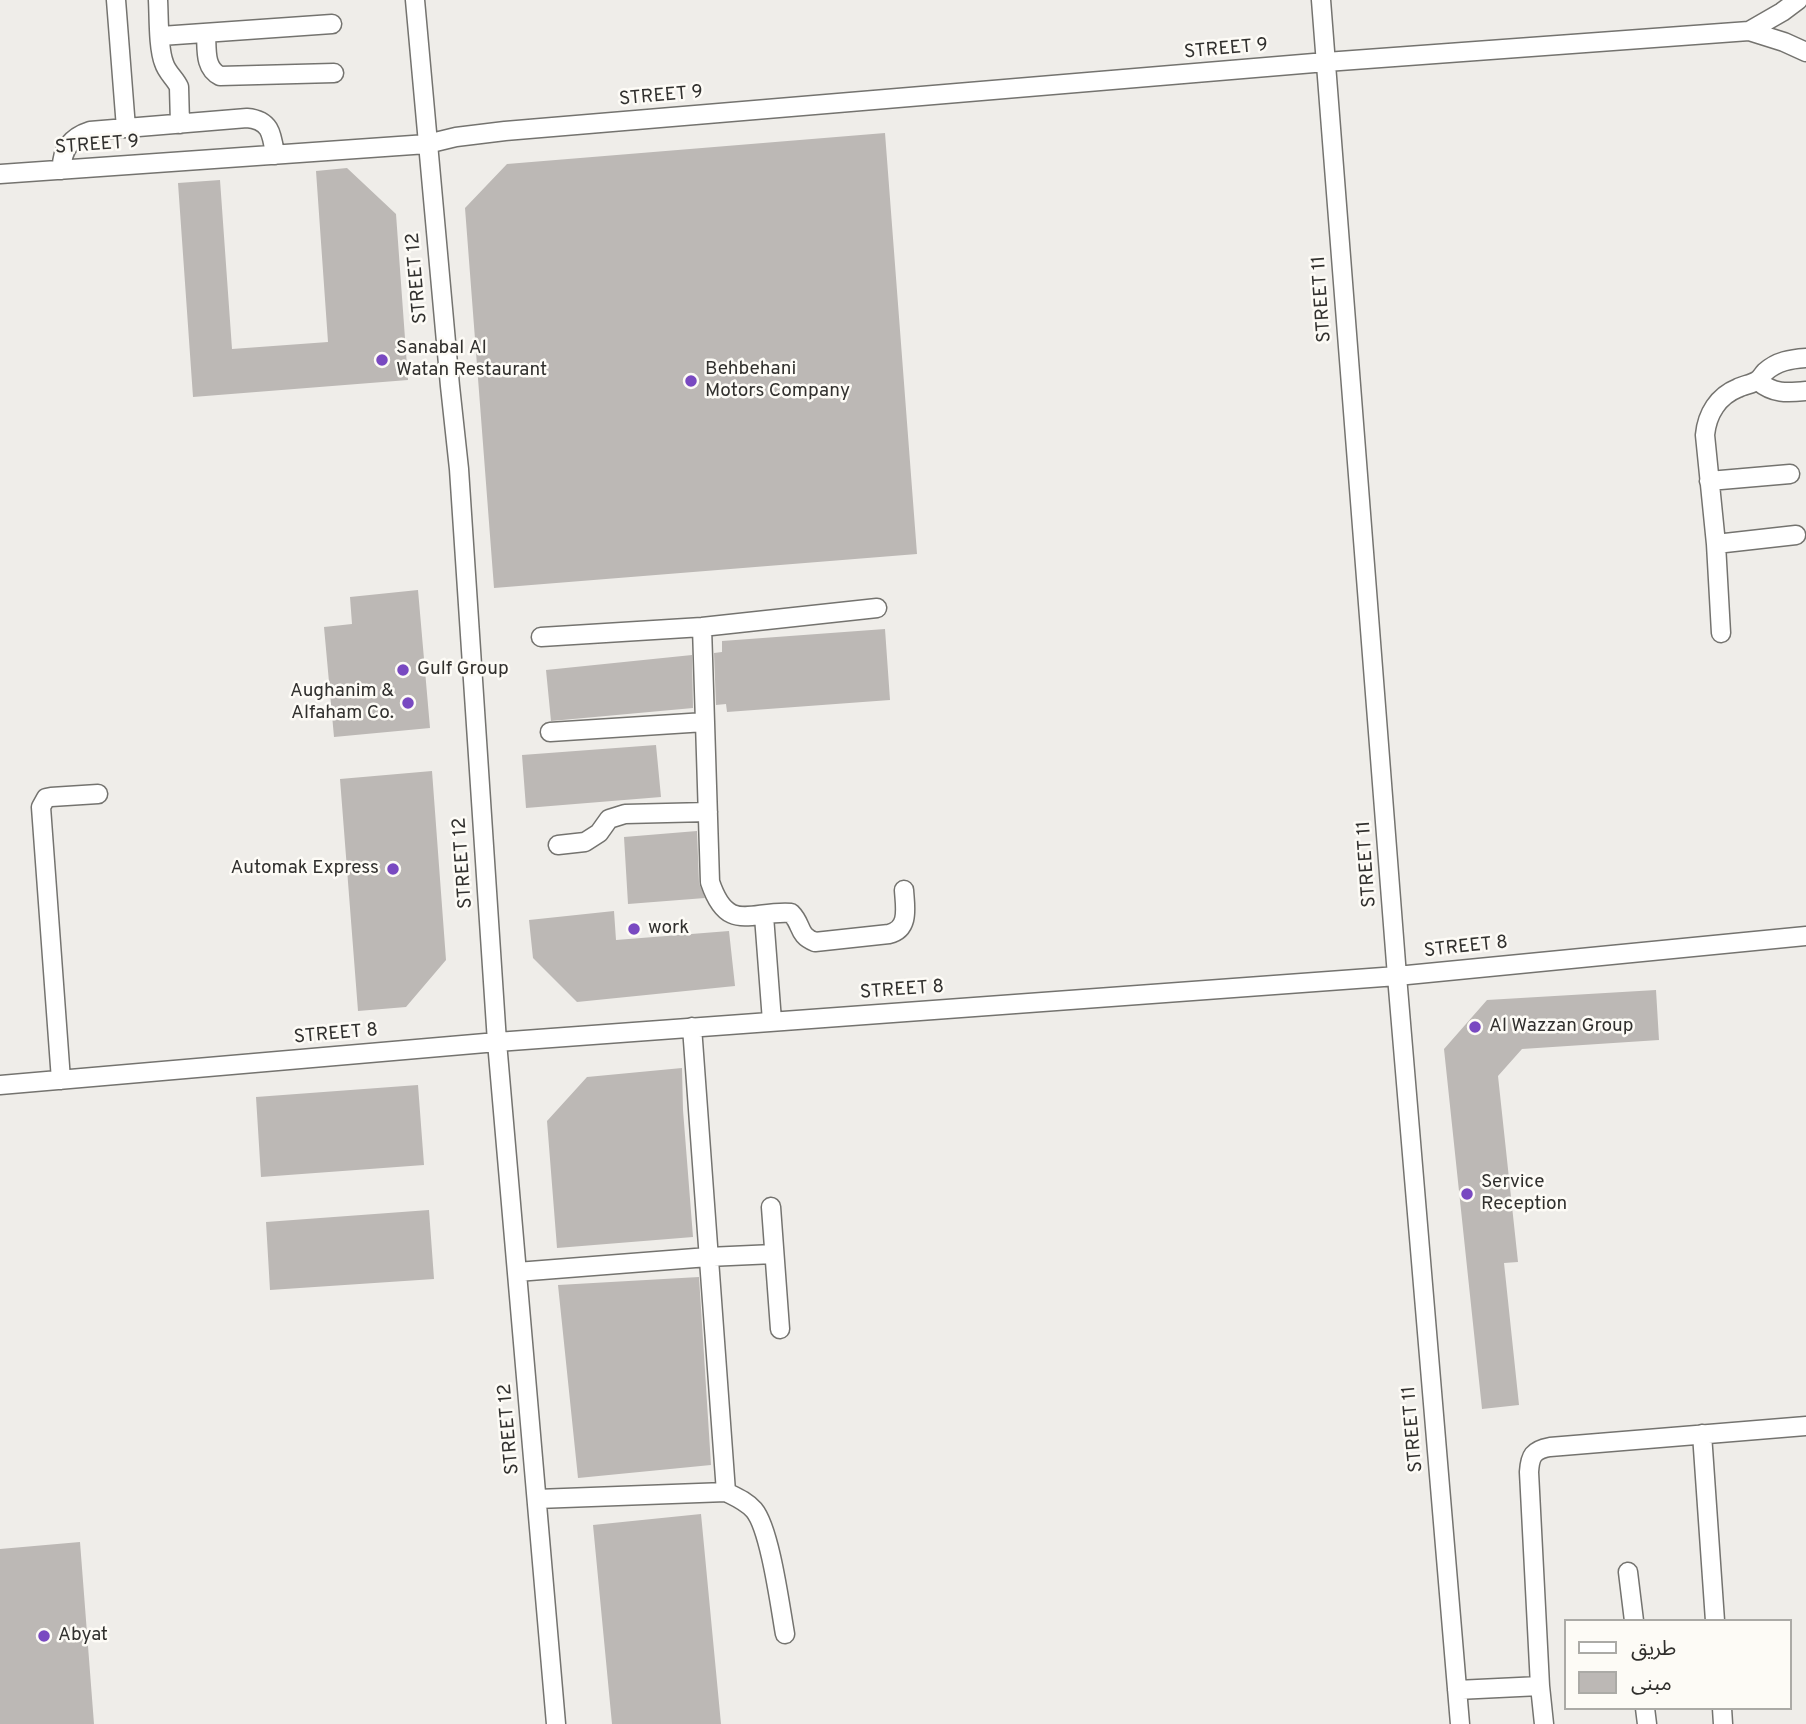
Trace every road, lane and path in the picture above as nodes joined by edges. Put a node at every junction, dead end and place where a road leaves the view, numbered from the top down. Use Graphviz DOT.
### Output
graph roads {
  1 [pos="116,0"];
  2 [pos="158,0"];
  3 [pos="415,0"];
  4 [pos="1321,0"];
  5 [pos="1798,0"];
  6 [pos="332,24"];
  7 [pos="1749,32"];
  8 [pos="206,33"];
  9 [pos="161,36"];
  10 [pos="1806,52"];
  11 [pos="1326,62"];
  12 [pos="334,72"];
  13 [pos="180,124"];
  14 [pos="126,128"];
  15 [pos="427,144"];
  16 [pos="275,155"];
  17 [pos="62,170"];
  18 [pos="0,174"];
  19 [pos="1806,358"];
  20 [pos="1758,381"];
  21 [pos="1806,391"];
  22 [pos="1790,474"];
  23 [pos="1709,481"];
  24 [pos="1796,535"];
  25 [pos="1716,544"];
  26 [pos="877,608"];
  27 [pos="702,627"];
  28 [pos="1721,633"];
  29 [pos="541,637"];
  30 [pos="705,722"];
  31 [pos="550,732"];
  32 [pos="98,794"];
  33 [pos="708,812"];
  34 [pos="558,845"];
  35 [pos="904,890"];
  36 [pos="764,916"];
  37 [pos="1806,936"];
  38 [pos="1398,976"];
  39 [pos="772,1021"];
  40 [pos="692,1027"];
  41 [pos="497,1041"];
  42 [pos="61,1080"];
  43 [pos="0,1085"];
  44 [pos="771,1207"];
  45 [pos="774,1254"];
  46 [pos="708,1257"];
  47 [pos="517,1272"];
  48 [pos="780,1329"];
  49 [pos="1806,1426"];
  50 [pos="1702,1434"];
  51 [pos="726,1492"];
  52 [pos="537,1499"];
  53 [pos="1628,1572"];
  54 [pos="1634,1619"];
  55 [pos="1715,1619"];
  56 [pos="785,1634"];
  57 [pos="1540,1686"];
  58 [pos="1457,1690"];
  59 [pos="556,1724"];
  60 [pos="1460,1724"];
  61 [pos="1544,1724"];
  1 -- 14 [label="street"];
  2 -- 9 [label="street"];
  3 -- 15 [label="street, STREET 12"];
  4 -- 11 [label="street, STREET 11"];
  5 -- 7 [label="street"];
  6 -- 8 [label="street"];
  7 -- 10 [label="street"];
  7 -- 11 [label="street, STREET 9"];
  8 -- 9 [label="street"];
  8 -- 12 [label="street"];
  9 -- 13 [label="street"];
  11 -- 15 [label="street, STREET 9"];
  11 -- 38 [label="street, STREET 11"];
  13 -- 14 [label="street"];
  13 -- 16 [label="street"];
  14 -- 17 [label="street"];
  15 -- 16 [label="street, STREET 9"];
  15 -- 41 [label="street, STREET 12"];
  16 -- 17 [label="street, STREET 9"];
  17 -- 18 [label="street, STREET 9"];
  19 -- 20 [label="street"];
  20 -- 21 [label="street"];
  20 -- 23 [label="street"];
  22 -- 23 [label="street"];
  23 -- 25 [label="street"];
  24 -- 25 [label="street"];
  25 -- 28 [label="street"];
  26 -- 27 [label="street"];
  27 -- 29 [label="street"];
  27 -- 30 [label="street"];
  30 -- 31 [label="street"];
  30 -- 33 [label="street"];
  32 -- 42 [label="street"];
  33 -- 34 [label="street"];
  33 -- 36 [label="street"];
  35 -- 36 [label="street"];
  36 -- 39 [label="street"];
  37 -- 38 [label="street, STREET 8"];
  38 -- 39 [label="street, STREET 8"];
  38 -- 58 [label="street, STREET 11"];
  39 -- 40 [label="street, STREET 8"];
  40 -- 41 [label="street, STREET 8"];
  40 -- 46 [label="street"];
  41 -- 42 [label="street, STREET 8"];
  41 -- 47 [label="street, STREET 12"];
  42 -- 43 [label="street, STREET 8"];
  44 -- 45 [label="street"];
  45 -- 46 [label="street"];
  45 -- 48 [label="street"];
  46 -- 47 [label="street"];
  46 -- 51 [label="street"];
  47 -- 52 [label="street, STREET 12"];
  49 -- 50 [label="street"];
  50 -- 55 [label="street"];
  50 -- 57 [label="street"];
  51 -- 52 [label="street"];
  51 -- 56 [label="street"];
  52 -- 59 [label="street, STREET 12"];
  53 -- 54 [label="street"];
  57 -- 58 [label="street"];
  57 -- 61 [label="street"];
  58 -- 60 [label="street, STREET 11"];
}
